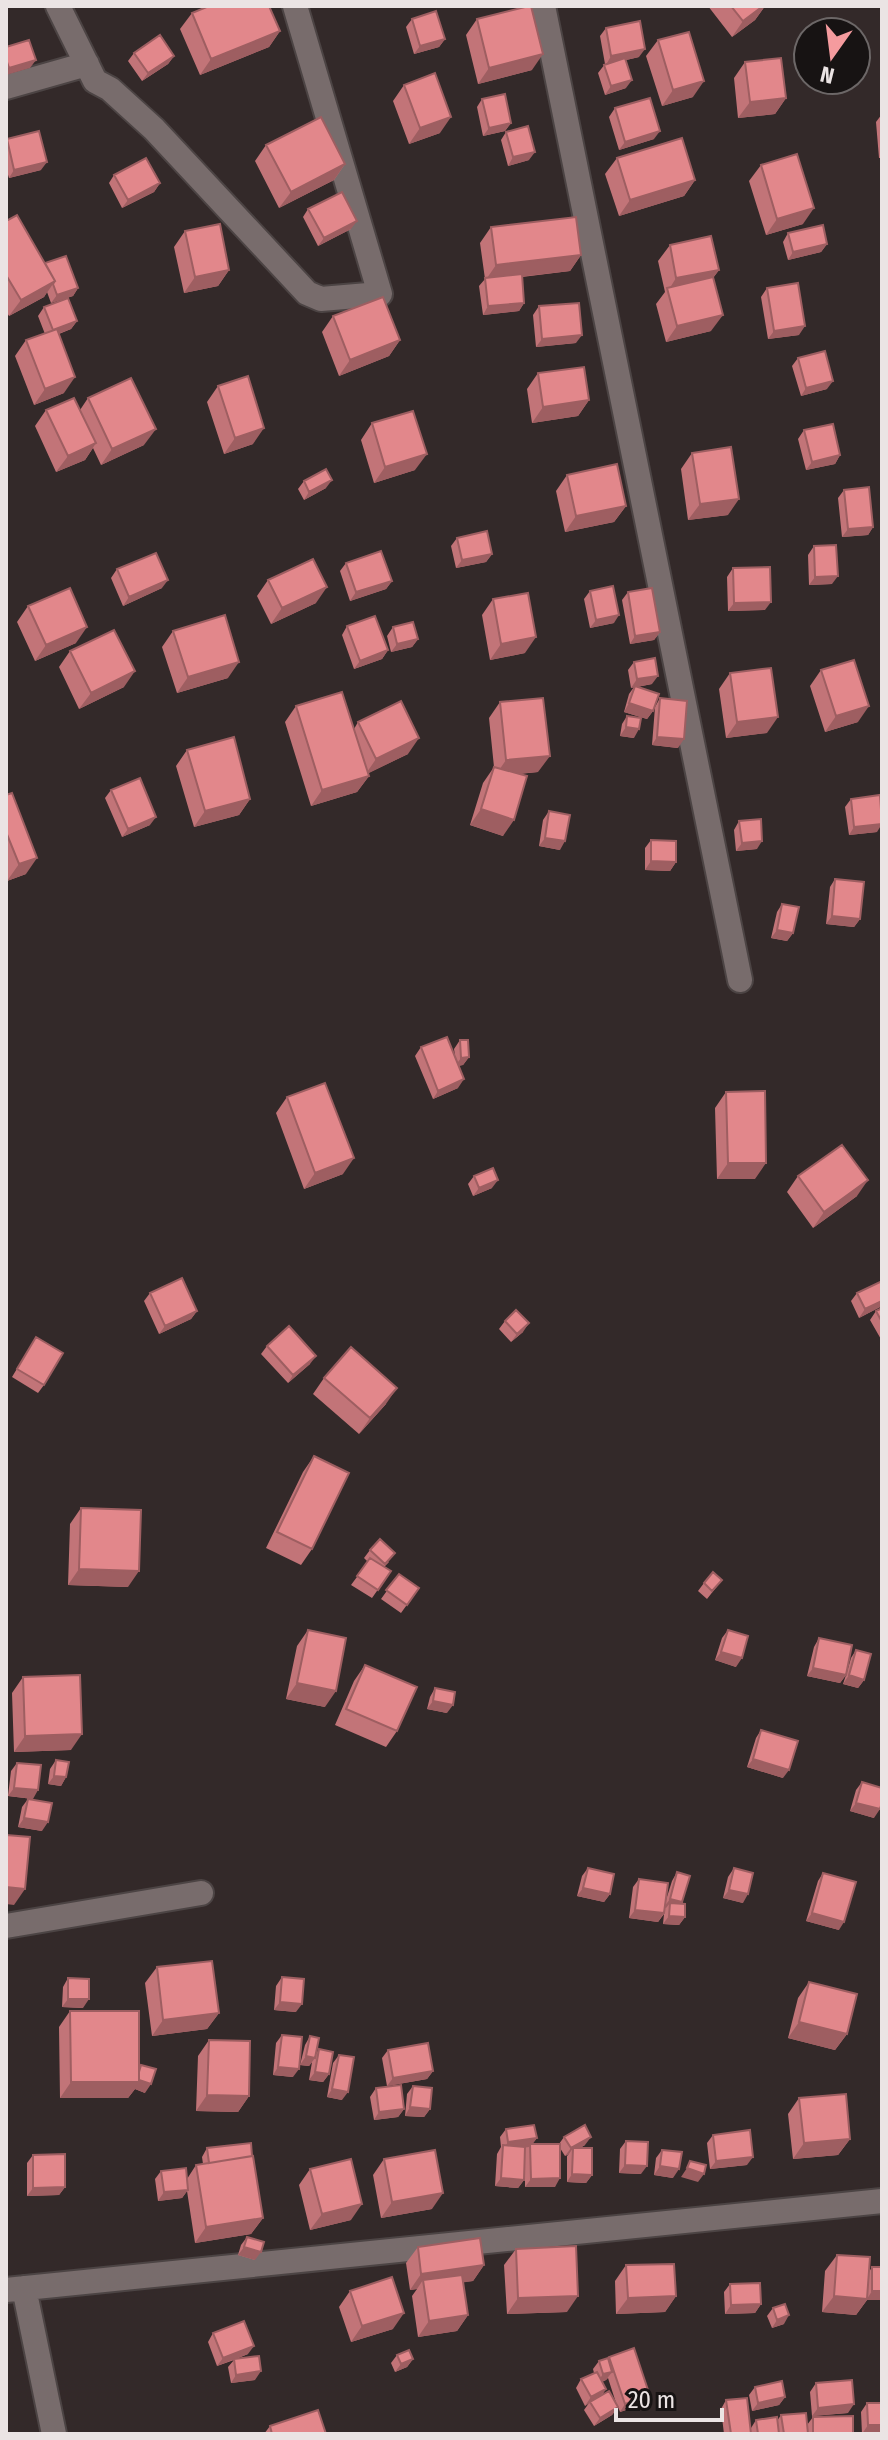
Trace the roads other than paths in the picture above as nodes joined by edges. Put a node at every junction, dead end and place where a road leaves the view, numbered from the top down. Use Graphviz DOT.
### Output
graph roads {
  1 [pos="58,6"];
  2 [pos="295,6"];
  3 [pos="543,6"];
  4 [pos="87,64"];
  5 [pos="6,87"];
  6 [pos="740,980"];
  7 [pos="201,1893"];
  8 [pos="6,1926"];
  9 [pos="882,2201"];
  10 [pos="15,2289"];
  11 [pos="54,2434"];
  1 -- 4 [label="street"];
  2 -- 4 [label="street"];
  3 -- 6 [label="street"];
  4 -- 5 [label="street"];
  7 -- 8 [label="street"];
  9 -- 10 [label="street"];
  10 -- 11 [label="street"];
}
